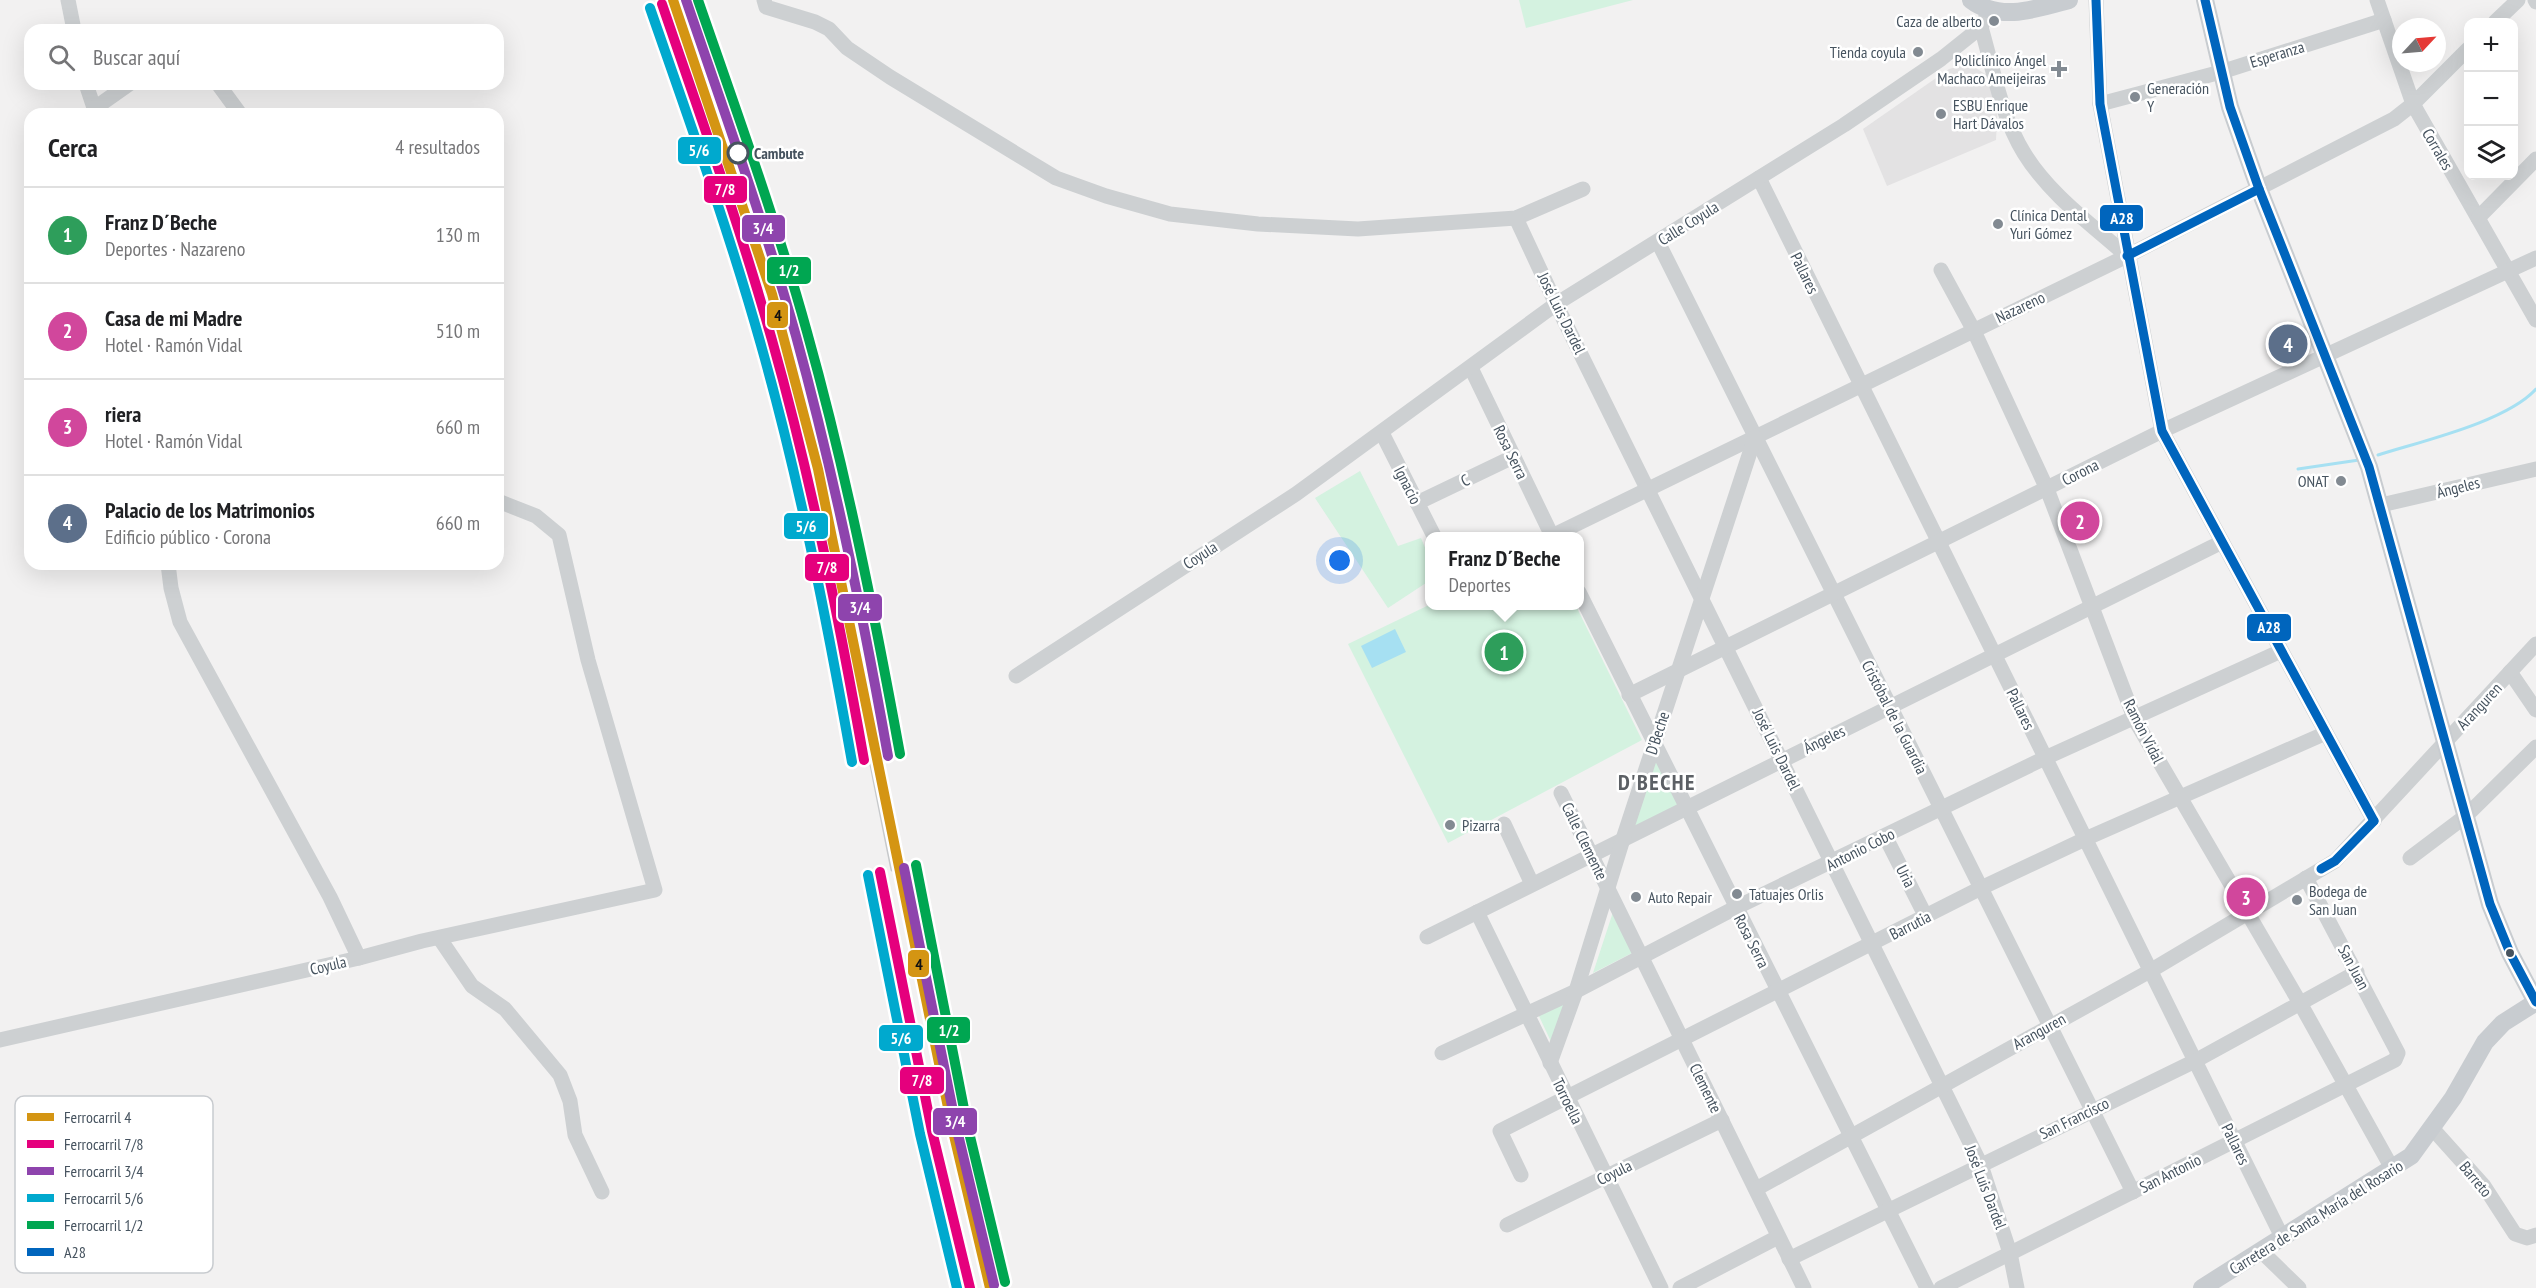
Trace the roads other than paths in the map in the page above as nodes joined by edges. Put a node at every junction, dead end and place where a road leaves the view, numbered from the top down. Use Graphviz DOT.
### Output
graph roads {
  1 [pos="68,0"];
  2 [pos="764,0"];
  3 [pos="1971,0"];
  4 [pos="2068,0"];
  5 [pos="2096,0"];
  6 [pos="2205,0"];
  7 [pos="2378,0"];
  8 [pos="2518,0"];
  9 [pos="1989,10"];
  10 [pos="2499,18"];
  11 [pos="2384,20"];
  12 [pos="73,24"];
  13 [pos="1981,27"];
  14 [pos="2464,54"];
  15 [pos="2221,72"];
  16 [pos="88,90"];
  17 [pos="121,90"];
  18 [pos="222,90"];
  19 [pos="2100,104"];
  20 [pos="2413,104"];
  21 [pos="94,108"];
  22 [pos="99,108"];
  23 [pos="236,108"];
  24 [pos="2536,159"];
  25 [pos="1759,178"];
  26 [pos="1583,189"];
  27 [pos="2259,189"];
  28 [pos="1516,218"];
  29 [pos="2478,218"];
  30 [pos="1658,242"];
  31 [pos="2127,256"];
  32 [pos="2536,258"];
  33 [pos="1941,270"];
  34 [pos="2507,272"];
  35 [pos="1556,304"];
  36 [pos="2536,320"];
  37 [pos="1973,329"];
  38 [pos="2327,357"];
  39 [pos="1471,369"];
  40 [pos="1861,385"];
  41 [pos="2162,431"];
  42 [pos="1382,433"];
  43 [pos="1755,437"];
  44 [pos="1513,457"];
  45 [pos="2536,469"];
  46 [pos="1649,488"];
  47 [pos="2047,489"];
  48 [pos="504,503"];
  49 [pos="1418,503"];
  50 [pos="2381,505"];
  51 [pos="1432,532"];
  52 [pos="1550,532"];
  53 [pos="1562,532"];
  54 [pos="2222,542"];
  55 [pos="1939,543"];
  56 [pos="169,570"];
  57 [pos="1833,594"];
  58 [pos="1702,598"];
  59 [pos="1584,602"];
  60 [pos="2091,608"];
  61 [pos="2536,644"];
  62 [pos="1726,647"];
  63 [pos="2281,651"];
  64 [pos="1995,656"];
  65 [pos="1678,670"];
  66 [pos="2511,672"];
  67 [pos="1016,676"];
  68 [pos="1629,695"];
  69 [pos="1890,707"];
  70 [pos="2536,710"];
  71 [pos="2135,720"];
  72 [pos="2326,733"];
  73 [pos="2445,743"];
  74 [pos="1653,745"];
  75 [pos="2536,747"];
  76 [pos="2045,758"];
  77 [pos="1782,760"];
  78 [pos="1561,793"];
  79 [pos="2179,799"];
  80 [pos="1685,809"];
  81 [pos="1941,809"];
  82 [pos="2467,815"];
  83 [pos="2374,821"];
  84 [pos="1504,824"];
  85 [pos="1885,836"];
  86 [pos="1623,838"];
  87 [pos="2085,839"];
  88 [pos="1592,854"];
  89 [pos="2410,858"];
  90 [pos="1832,863"];
  91 [pos="2306,878"];
  92 [pos="1532,884"];
  93 [pos="1981,888"];
  94 [pos="1609,889"];
  95 [pos="1736,908"];
  96 [pos="2248,911"];
  97 [pos="1477,912"];
  98 [pos="1926,917"];
  99 [pos="1427,937"];
  100 [pos="440,939"];
  101 [pos="1873,944"];
  102 [pos="1643,957"];
  103 [pos="359,958"];
  104 [pos="2150,971"];
  105 [pos="2357,972"];
  106 [pos="1777,991"];
  107 [pos="1576,992"];
  108 [pos="2536,1002"];
  109 [pos="2300,1003"];
  110 [pos="1527,1014"];
  111 [pos="2049,1025"];
  112 [pos="1682,1039"];
  113 [pos="0,1040"];
  114 [pos="1442,1053"];
  115 [pos="2397,1057"];
  116 [pos="2195,1061"];
  117 [pos="1550,1063"];
  118 [pos="1941,1086"];
  119 [pos="2347,1086"];
  120 [pos="1566,1098"];
  121 [pos="2092,1109"];
  122 [pos="1722,1120"];
  123 [pos="2432,1128"];
  124 [pos="1850,1136"];
  125 [pos="2234,1141"];
  126 [pos="1981,1165"];
  127 [pos="2393,1170"];
  128 [pos="1521,1175"];
  129 [pos="1606,1176"];
  130 [pos="1755,1189"];
  131 [pos="602,1192"];
  132 [pos="2133,1192"];
  133 [pos="1888,1211"];
  134 [pos="1507,1225"];
  135 [pos="2536,1235"];
  136 [pos="1778,1237"];
  137 [pos="2283,1239"];
  138 [pos="2262,1252"];
  139 [pos="2010,1253"];
  140 [pos="1789,1258"];
  141 [pos="1661,1288"];
  142 [pos="1680,1288"];
  143 [pos="1804,1288"];
  144 [pos="1927,1288"];
  145 [pos="1941,1288"];
  146 [pos="2017,1288"];
  147 [pos="2202,1288"];
  148 [pos="2299,1288"];
  1 -- 12 [label="street"];
  2 -- 28 [label="street"];
  3 -- 9 [label="main road"];
  4 -- 9 [label="main road"];
  5 -- 19 [label="street"];
  6 -- 15 [label="main road"];
  7 -- 11 [label="street, Corrales"];
  8 -- 10 [label="street"];
  9 -- 13 [label="street, Calle Coyula"];
  11 -- 15 [label="street, Esperanza"];
  11 -- 20 [label="street, Corrales"];
  13 -- 25 [label="street, Calle Coyula"];
  13 -- 31 [label="street"];
  14 -- 20 [label="street, Nazareno"];
  15 -- 19 [label="street, Esperanza"];
  15 -- 27 [label="main road"];
  16 -- 21 [label="street"];
  17 -- 22 [label="street"];
  18 -- 23 [label="street"];
  19 -- 31 [label="street"];
  20 -- 27 [label="street, Nazareno"];
  20 -- 29 [label="street, Corrales"];
  24 -- 29 [label="street"];
  25 -- 30 [label="street, Calle Coyula"];
  25 -- 40 [label="street, Pallares"];
  26 -- 28 [label="street"];
  27 -- 31 [label="street, Nazareno"];
  27 -- 38 [label="main road"];
  28 -- 35 [label="street, José Luis Dardel"];
  29 -- 34 [label="street, Corrales"];
  30 -- 35 [label="street, Calle Coyula"];
  30 -- 43 [label="street, Cristóbal de la Guardia"];
  31 -- 37 [label="street, Nazareno"];
  31 -- 41 [label="street"];
  32 -- 34 [label="street, Corona"];
  33 -- 37 [label="street, Ramón Vidal"];
  34 -- 36 [label="street, Corrales"];
  34 -- 38 [label="street, Corona"];
  35 -- 39 [label="street, Calle Coyula"];
  35 -- 46 [label="street, José Luis Dardel"];
  37 -- 40 [label="street, Nazareno"];
  37 -- 47 [label="street, Ramón Vidal"];
  38 -- 41 [label="street, Corona"];
  38 -- 50 [label="main road"];
  39 -- 42 [label="street, Calle Coyula"];
  39 -- 44 [label="street, Rosa Serra"];
  40 -- 43 [label="street, Nazareno"];
  40 -- 55 [label="street, Pallares"];
  41 -- 47 [label="street, Corona"];
  41 -- 54 [label="street"];
  42 -- 49 [label="street, Ignacio"];
  42 -- 67 [label="street, Coyula"];
  43 -- 46 [label="street, Nazareno"];
  43 -- 57 [label="street, Cristóbal de la Guardia"];
  43 -- 58 [label="street, D'Beche"];
  44 -- 49 [label="street, C"];
  44 -- 52 [label="street, Rosa Serra"];
  45 -- 50 [label="street, Ángeles"];
  46 -- 53 [label="street, Nazareno"];
  46 -- 58 [label="street, José Luis Dardel"];
  47 -- 55 [label="street, Corona"];
  47 -- 60 [label="street, Ramón Vidal"];
  48 -- 100 [label="street, Coyula"];
  49 -- 51 [label="street, Ignacio"];
  50 -- 73 [label="main road"];
  54 -- 60 [label="street, Ángeles"];
  54 -- 63 [label="street"];
  55 -- 57 [label="street, Corona"];
  55 -- 64 [label="street, Pallares"];
  56 -- 103 [label="street"];
  57 -- 62 [label="street, Corona"];
  57 -- 69 [label="street, Cristóbal de la Guardia"];
  58 -- 62 [label="street, José Luis Dardel"];
  58 -- 65 [label="street, D'Beche"];
  59 -- 68 [label="street, Rosa Serra"];
  60 -- 64 [label="street, Ángeles"];
  60 -- 71 [label="street, Ramón Vidal"];
  61 -- 66 [label="street, Aranguren"];
  62 -- 65 [label="street, Corona"];
  62 -- 77 [label="street, José Luis Dardel"];
  63 -- 71 [label="street, Antonio Cobo"];
  63 -- 72 [label="street"];
  64 -- 69 [label="street, Ángeles"];
  64 -- 76 [label="street, Pallares"];
  65 -- 68 [label="street, Corona"];
  65 -- 74 [label="street, D'Beche"];
  66 -- 70 [label="street"];
  66 -- 73 [label="street, Aranguren"];
  68 -- 74 [label="street, Rosa Serra"];
  69 -- 77 [label="street, Ángeles"];
  69 -- 81 [label="street, Cristóbal de la Guardia"];
  71 -- 76 [label="street, Antonio Cobo"];
  71 -- 79 [label="street, Ramón Vidal"];
  72 -- 79 [label="street, Barrutia"];
  72 -- 83 [label="street"];
  73 -- 82 [label="main road"];
  73 -- 83 [label="street, Aranguren"];
  74 -- 80 [label="street, Rosa Serra"];
  74 -- 86 [label="street, D'Beche"];
  75 -- 82 [label="street"];
  76 -- 81 [label="street, Antonio Cobo"];
  76 -- 87 [label="street, Pallares"];
  77 -- 80 [label="street, Ángeles"];
  77 -- 90 [label="street, José Luis Dardel"];
  78 -- 88 [label="street, Calle Clemente"];
  79 -- 87 [label="street, Barrutia"];
  79 -- 96 [label="street, Ramón Vidal"];
  80 -- 86 [label="street, Ángeles"];
  80 -- 95 [label="street, Rosa Serra"];
  81 -- 85 [label="street, Antonio Cobo"];
  81 -- 93 [label="street, Cristóbal de la Guardia"];
  82 -- 89 [label="street"];
  82 -- 108 [label="main road"];
  83 -- 91 [label="street, Aranguren"];
  84 -- 92 [label="street"];
  85 -- 90 [label="street, Antonio Cobo"];
  85 -- 98 [label="street, Uria"];
  86 -- 88 [label="street, Ángeles"];
  86 -- 94 [label="street, D'Beche"];
  87 -- 93 [label="street, Barrutia"];
  87 -- 104 [label="street, Pallares"];
  88 -- 92 [label="street, Ángeles"];
  88 -- 94 [label="street, Calle Clemente"];
  90 -- 95 [label="street, Antonio Cobo"];
  90 -- 101 [label="street, José Luis Dardel"];
  91 -- 96 [label="street, Aranguren"];
  91 -- 105 [label="street, San Juan"];
  92 -- 97 [label="street, Ángeles"];
  93 -- 98 [label="street, Barrutia"];
  93 -- 111 [label="street, Cristóbal de la Guardia"];
  94 -- 102 [label="street, Clemente"];
  94 -- 107 [label="street, D'Beche"];
  95 -- 102 [label="street, Antonio Cobo"];
  95 -- 106 [label="street, Rosa Serra"];
  96 -- 104 [label="street, Aranguren"];
  96 -- 109 [label="street, Ramón Vidal"];
  97 -- 99 [label="street, Ángeles"];
  97 -- 110 [label="street, Torroella"];
  98 -- 101 [label="street, Barrutia"];
  100 -- 103 [label="street, Coyula"];
  100 -- 131 [label="street"];
  101 -- 106 [label="street, Barrutia"];
  101 -- 118 [label="street, José Luis Dardel"];
  102 -- 107 [label="street, Antonio Cobo"];
  102 -- 112 [label="street, Clemente"];
  103 -- 113 [label="street, Coyula"];
  104 -- 111 [label="street, Aranguren"];
  104 -- 116 [label="street, Pallares"];
  105 -- 109 [label="street, San Francisco"];
  105 -- 115 [label="street, San Juan"];
  106 -- 112 [label="street, Barrutia"];
  106 -- 124 [label="street, Rosa Serra"];
  107 -- 110 [label="street, Antonio Cobo"];
  107 -- 117 [label="street, D'Beche"];
  108 -- 123 [label="main road, Carretera de Santa María del Rosario"];
  109 -- 116 [label="street, San Francisco"];
  109 -- 119 [label="street, Ramón Vidal"];
  110 -- 114 [label="street, Antonio Cobo"];
  110 -- 117 [label="street, Torroella"];
  111 -- 118 [label="street, Aranguren"];
  111 -- 121 [label="street, Cristóbal de la Guardia"];
  112 -- 120 [label="street, Barrutia"];
  112 -- 122 [label="street, Clemente"];
  115 -- 119 [label="street, San Antonio"];
  116 -- 121 [label="street, San Francisco"];
  116 -- 125 [label="street, Pallares"];
  117 -- 120 [label="street, Torroella"];
  118 -- 124 [label="street, Aranguren"];
  118 -- 126 [label="street, José Luis Dardel"];
  119 -- 125 [label="street, San Antonio"];
  119 -- 127 [label="street, Ramón Vidal"];
  120 -- 128 [label="street, Barrutia"];
  120 -- 129 [label="street, Torroella"];
  121 -- 126 [label="street, San Francisco"];
  121 -- 132 [label="street, Cristóbal de la Guardia"];
  122 -- 129 [label="street, Coyula"];
  122 -- 130 [label="street, Clemente"];
  123 -- 127 [label="main road, Carretera de Santa María del Rosario"];
  123 -- 135 [label="street, Barreto"];
  124 -- 130 [label="street, Aranguren"];
  124 -- 133 [label="street, Rosa Serra"];
  125 -- 132 [label="street, San Antonio"];
  125 -- 137 [label="street, Pallares"];
  126 -- 133 [label="street, San Francisco"];
  126 -- 139 [label="street, José Luis Dardel"];
  127 -- 137 [label="main road, Carretera de Santa María del Rosario"];
  129 -- 134 [label="street, Coyula"];
  129 -- 141 [label="street, Torroella"];
  130 -- 136 [label="street, Clemente"];
  132 -- 139 [label="street, San Antonio"];
  133 -- 140 [label="street, San Francisco"];
  133 -- 144 [label="street, Rosa Serra"];
  136 -- 140 [label="street, Clemente"];
  136 -- 142 [label="street"];
  137 -- 138 [label="main road, Carretera de Santa María del Rosario"];
  138 -- 147 [label="main road, Carretera de Santa María del Rosario"];
  138 -- 148 [label="street"];
  139 -- 145 [label="street, San Antonio"];
  139 -- 146 [label="street, José Luis Dardel"];
  140 -- 143 [label="street, Clemente"];
}
